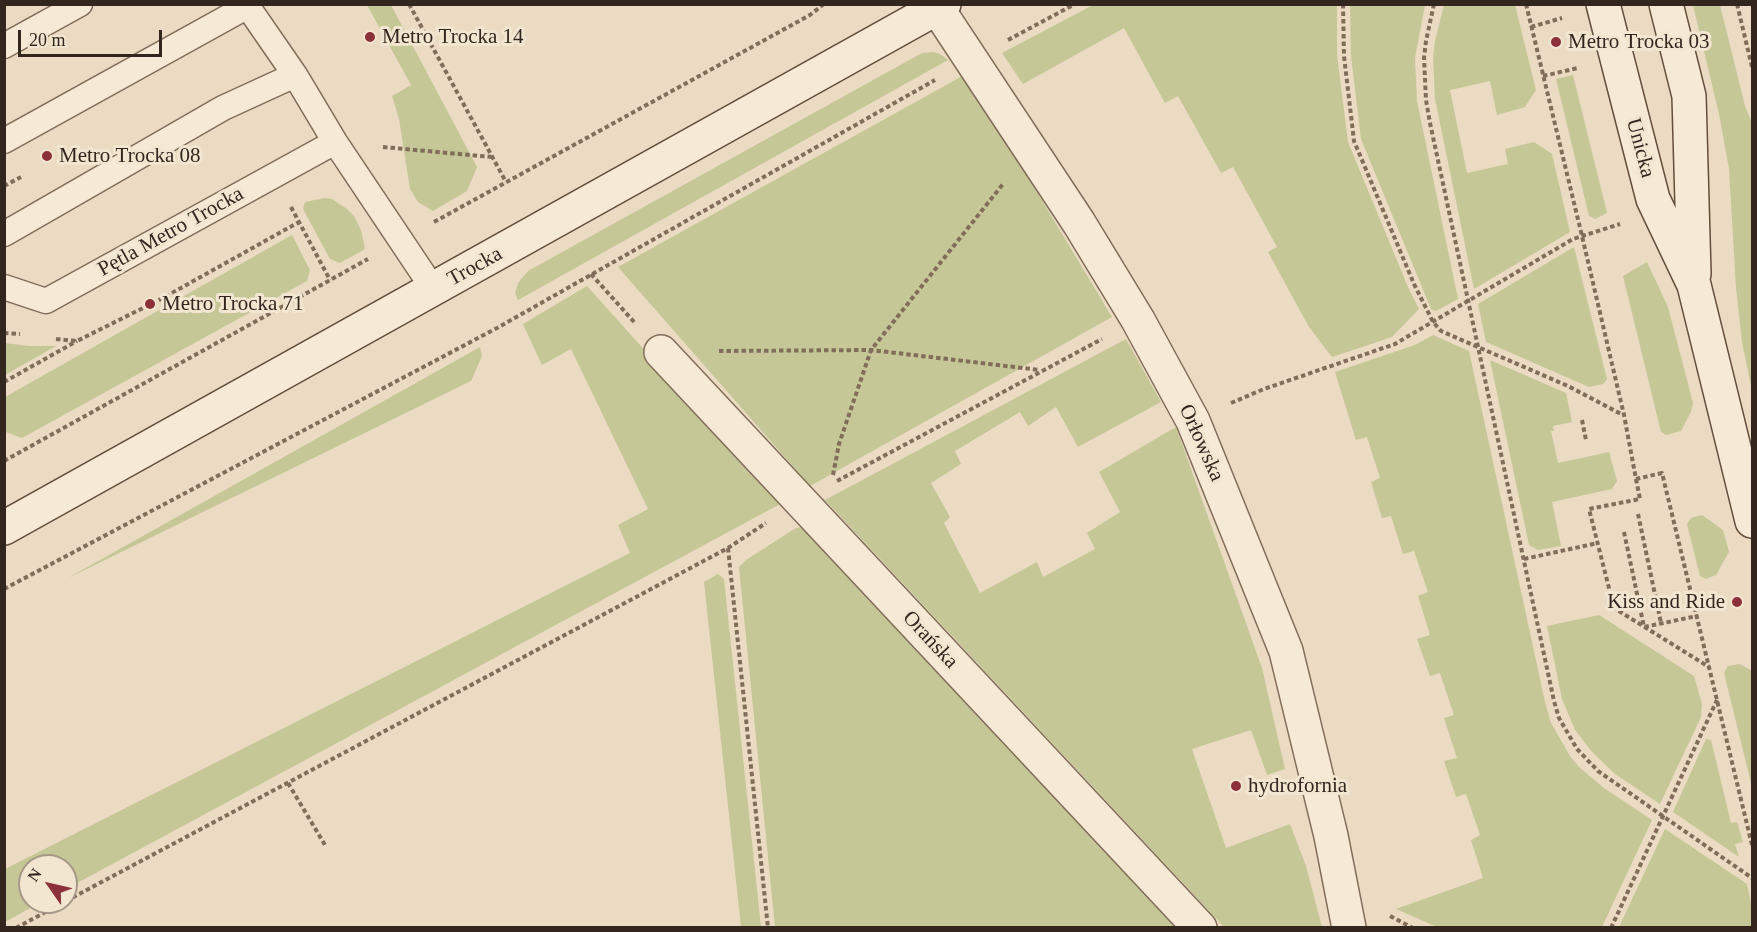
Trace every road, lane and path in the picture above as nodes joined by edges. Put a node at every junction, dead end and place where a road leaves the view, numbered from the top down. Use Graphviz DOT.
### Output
graph roads {
  1 [pos="80,4"];
  2 [pos="409,4"];
  3 [pos="824,4"];
  4 [pos="1075,4"];
  5 [pos="1343,4"];
  6 [pos="1434,4"];
  7 [pos="1526,4"];
  8 [pos="1603,4"];
  9 [pos="1666,4"];
  10 [pos="1737,4"];
  11 [pos="247,5"];
  12 [pos="941,6"];
  13 [pos="1572,15"];
  14 [pos="1532,27"];
  15 [pos="4,46"];
  16 [pos="970,60"];
  17 [pos="1585,66"];
  18 [pos="1752,67"];
  19 [pos="295,75"];
  20 [pos="1543,76"];
  21 [pos="4,141"];
  22 [pos="335,142"];
  23 [pos="1030,150"];
  24 [pos="493,157"];
  25 [pos="506,182"];
  26 [pos="1617,214"];
  27 [pos="4,234"];
  28 [pos="1582,236"];
  29 [pos="402,240"];
  30 [pos="591,274"];
  31 [pos="1694,285"];
  32 [pos="4,287"];
  33 [pos="434,290"];
  34 [pos="1468,302"];
  35 [pos="1138,320"];
  36 [pos="1433,322"];
  37 [pos="4,333"];
  38 [pos="26,335"];
  39 [pos="76,340"];
  40 [pos="1479,348"];
  41 [pos="871,350"];
  42 [pos="661,352"];
  43 [pos="1041,370"];
  44 [pos="4,382"];
  45 [pos="1576,389"];
  46 [pos="1577,396"];
  47 [pos="1624,415"];
  48 [pos="1582,420"];
  49 [pos="1193,421"];
  50 [pos="1586,441"];
  51 [pos="5,458"];
  52 [pos="1636,478"];
  53 [pos="800,501"];
  54 [pos="1638,514"];
  55 [pos="1752,521"];
  56 [pos="4,528"];
  57 [pos="1624,532"];
  58 [pos="1598,543"];
  59 [pos="728,548"];
  60 [pos="1524,559"];
  61 [pos="4,589"];
  62 [pos="1697,616"];
  63 [pos="1661,623"];
  64 [pos="1644,627"];
  65 [pos="1710,668"];
  66 [pos="1718,700"];
  67 [pos="288,783"];
  68 [pos="1662,816"];
  69 [pos="324,845"];
  70 [pos="1752,845"];
  71 [pos="1752,878"];
  72 [pos="78,894"];
  73 [pos="40,914"];
  74 [pos="16,927"];
  75 [pos="768,927"];
  76 [pos="1200,927"];
  77 [pos="1349,927"];
  78 [pos="1611,927"];
  1 -- 15 [label="lane"];
  2 -- 24 [label="path"];
  3 -- 25 [label="path"];
  4 -- 16 [label="path"];
  5 -- 36 [label="path"];
  6 -- 34 [label="path"];
  7 -- 14 [label="path"];
  8 -- 31 [label="street, Unicka"];
  9 -- 31 [label="street, Unicka"];
  10 -- 18 [label="path"];
  11 -- 19 [label="lane"];
  11 -- 21 [label="lane"];
  12 -- 16 [label="street, Orłowska"];
  12 -- 33 [label="street, Trocka"];
  13 -- 14 [label="path"];
  14 -- 20 [label="path"];
  16 -- 23 [label="street, Orłowska"];
  16 -- 30 [label="path"];
  17 -- 20 [label="path"];
  19 -- 22 [label="lane"];
  19 -- 27 [label="lane"];
  20 -- 28 [label="path"];
  22 -- 24 [label="path"];
  22 -- 29 [label="lane"];
  22 -- 32 [label="lane, Pętla Metro Trocka"];
  23 -- 35 [label="street, Orłowska"];
  23 -- 41 [label="path"];
  24 -- 25 [label="path"];
  25 -- 29 [label="path"];
  26 -- 28 [label="path"];
  28 -- 34 [label="path"];
  28 -- 47 [label="path"];
  29 -- 33 [label="lane"];
  29 -- 51 [label="path"];
  30 -- 42 [label="path"];
  30 -- 61 [label="path"];
  31 -- 55 [label="street, Unicka"];
  33 -- 56 [label="street, Trocka"];
  34 -- 36 [label="path"];
  34 -- 40 [label="path"];
  35 -- 43 [label="path"];
  35 -- 49 [label="street, Orłowska"];
  36 -- 40 [label="path"];
  36 -- 49 [label="path"];
  37 -- 38 [label="path"];
  39 -- 44 [label="path"];
  40 -- 45 [label="path"];
  40 -- 60 [label="path"];
  41 -- 42 [label="path"];
  41 -- 43 [label="path"];
  41 -- 43 [label="path"];
  42 -- 53 [label="street, Orańska"];
  45 -- 46 [label="path"];
  45 -- 47 [label="path"];
  47 -- 52 [label="path"];
  48 -- 50 [label="path"];
  49 -- 77 [label="street, Orłowska"];
  52 -- 58 [label="path"];
  52 -- 62 [label="path"];
  53 -- 59 [label="path"];
  53 -- 76 [label="street, Orańska"];
  54 -- 63 [label="path"];
  57 -- 64 [label="path"];
  58 -- 60 [label="path"];
  58 -- 64 [label="path"];
  59 -- 67 [label="path"];
  59 -- 75 [label="path"];
  60 -- 68 [label="path"];
  62 -- 63 [label="path"];
  62 -- 65 [label="path"];
  63 -- 64 [label="path"];
  64 -- 65 [label="path"];
  65 -- 66 [label="path"];
  66 -- 68 [label="path"];
  66 -- 70 [label="path"];
  67 -- 69 [label="path"];
  67 -- 72 [label="path"];
  68 -- 71 [label="path"];
  68 -- 78 [label="path"];
  73 -- 74 [label="path"];
}
